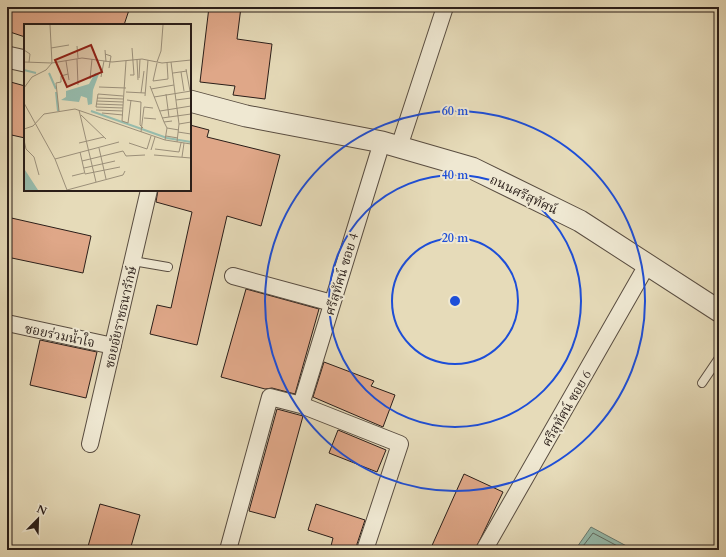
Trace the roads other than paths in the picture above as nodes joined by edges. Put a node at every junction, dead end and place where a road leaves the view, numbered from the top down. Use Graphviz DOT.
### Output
graph roads {
  1 [pos="445,7"];
  2 [pos="7,57"];
  3 [pos="24,61"];
  4 [pos="191,101"];
  5 [pos="390,145"];
  6 [pos="149,191"];
  7 [pos="133,261"];
  8 [pos="647,265"];
  9 [pos="168,267"];
  10 [pos="233,276"];
  11 [pos="332,303"];
  12 [pos="719,311"];
  13 [pos="7,323"];
  14 [pos="113,346"];
  15 [pos="719,358"];
  16 [pos="702,383"];
  17 [pos="301,405"];
  18 [pos="90,444"];
  19 [pos="366,548"];
  20 [pos="228,550"];
  21 [pos="484,550"];
  1 -- 5 [label="street, ศรีสุทัศน์ ซอย 4"];
  2 -- 3 [label="street"];
  4 -- 5 [label="street, ถนนศรีสุทัศน์"];
  5 -- 8 [label="street, ถนนศรีสุทัศน์"];
  5 -- 11 [label="street, ศรีสุทัศน์ ซอย 4"];
  6 -- 7 [label="street, ซอยอัยราชธนารักษ์"];
  7 -- 9 [label="lane"];
  7 -- 14 [label="street, ซอยอัยราชธนารักษ์"];
  8 -- 12 [label="street, ถนนศรีสุทัศน์"];
  8 -- 21 [label="street, ศรีสุทัศน์ ซอย 6"];
  10 -- 11 [label="street"];
  11 -- 17 [label="street, ศรีสุทัศน์ ซอย 4"];
  13 -- 14 [label="street, ซอยร่วมน้ำใจ"];
  14 -- 18 [label="street, ซอยอัยราชธนารักษ์"];
  15 -- 16 [label="lane"];
  17 -- 19 [label="street"];
  17 -- 20 [label="street"];
}
